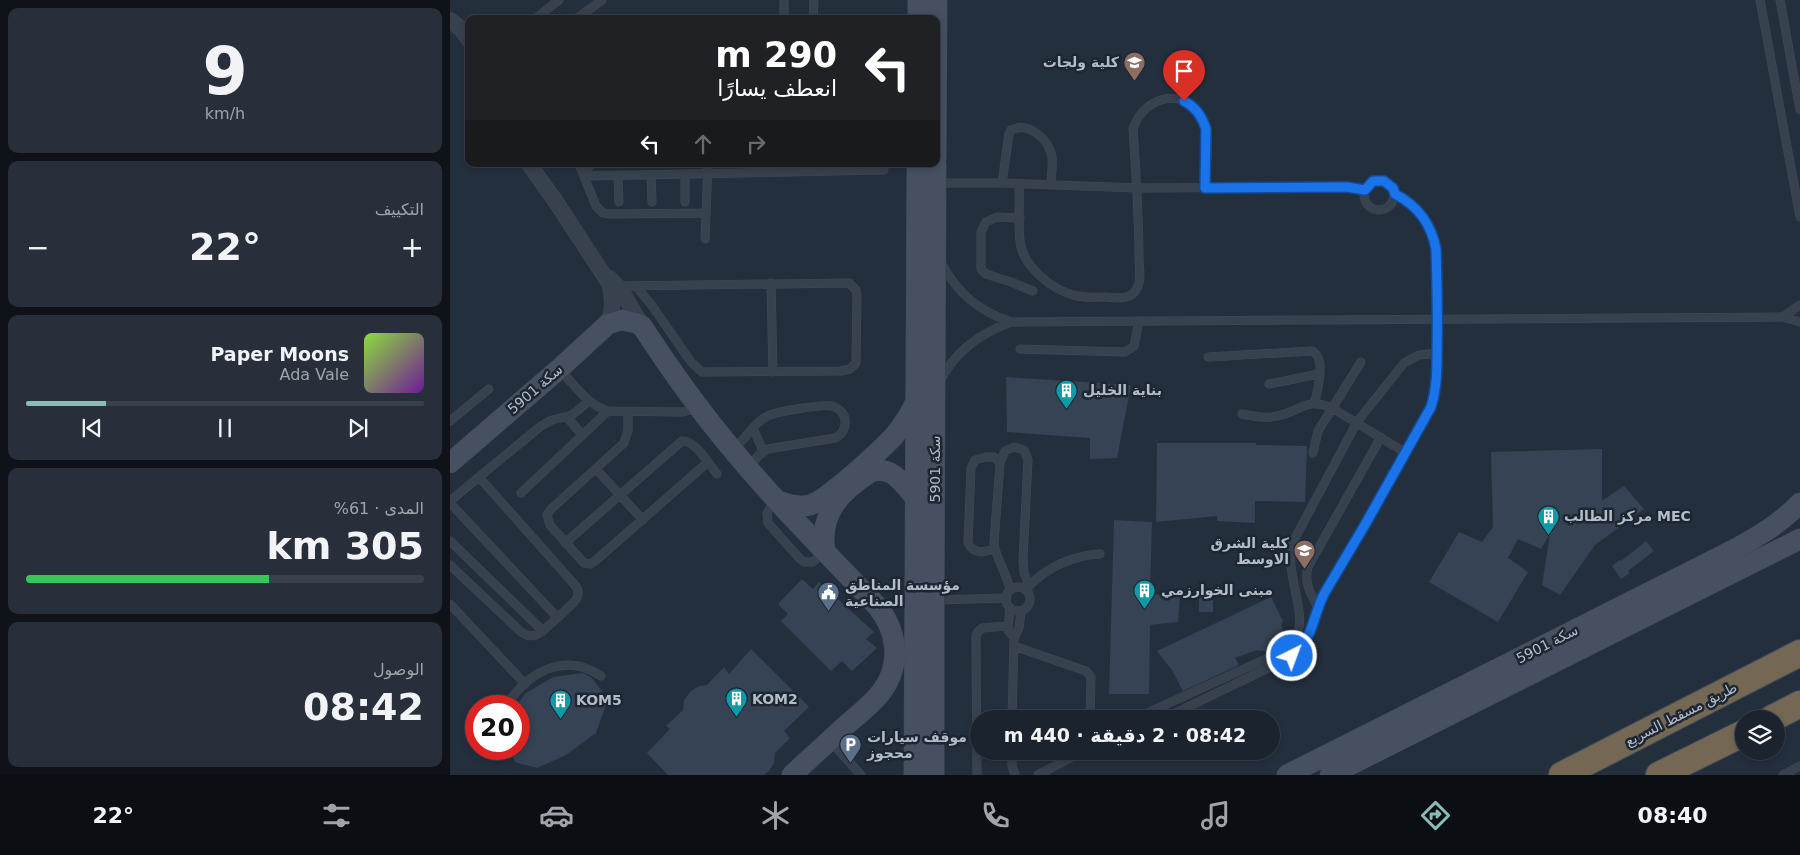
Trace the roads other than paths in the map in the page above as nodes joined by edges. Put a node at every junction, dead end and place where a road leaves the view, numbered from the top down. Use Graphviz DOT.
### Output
graph roads {
  1 [pos="559,0"];
  2 [pos="602,0"];
  3 [pos="784,0"];
  4 [pos="814,0"];
  5 [pos="918,0"];
  6 [pos="937,0"];
  7 [pos="1760,0"];
  8 [pos="1780,0"];
  9 [pos="541,15"];
  10 [pos="581,15"];
  11 [pos="784,15"];
  12 [pos="813,15"];
  13 [pos="918,15"];
  14 [pos="937,15"];
  15 [pos="450,20"];
  16 [pos="465,34"];
  17 [pos="1800,110"];
  18 [pos="530,167"];
  19 [pos="580,167"];
  20 [pos="588,167"];
  21 [pos="708,167"];
  22 [pos="828,167"];
  23 [pos="917,167"];
  24 [pos="884,170"];
  25 [pos="686,174"];
  26 [pos="708,174"];
  27 [pos="936,174"];
  28 [pos="651,175"];
  29 [pos="584,176"];
  30 [pos="618,176"];
  31 [pos="1002,183"];
  32 [pos="1019,184"];
  33 [pos="1051,185"];
  34 [pos="1137,188"];
  35 [pos="1205,188"];
  36 [pos="1365,190"];
  37 [pos="1395,194"];
  38 [pos="619,202"];
  39 [pos="652,202"];
  40 [pos="685,202"];
  41 [pos="706,213"];
  42 [pos="1800,217"];
  43 [pos="1020,218"];
  44 [pos="705,239"];
  45 [pos="936,248"];
  46 [pos="605,276"];
  47 [pos="771,284"];
  48 [pos="618,286"];
  49 [pos="636,286"];
  50 [pos="1033,291"];
  51 [pos="1800,305"];
  52 [pos="1782,317"];
  53 [pos="1438,320"];
  54 [pos="1139,321"];
  55 [pos="1011,322"];
  56 [pos="1800,322"];
  57 [pos="608,324"];
  58 [pos="642,326"];
  59 [pos="1020,349"];
  60 [pos="1437,353"];
  61 [pos="1208,357"];
  62 [pos="1362,362"];
  63 [pos="559,369"];
  64 [pos="684,370"];
  65 [pos="773,372"];
  66 [pos="1319,374"];
  67 [pos="1269,384"];
  68 [pos="489,389"];
  69 [pos="935,391"];
  70 [pos="589,401"];
  71 [pos="915,401"];
  72 [pos="1315,403"];
  73 [pos="698,408"];
  74 [pos="1332,408"];
  75 [pos="608,411"];
  76 [pos="628,412"];
  77 [pos="1242,414"];
  78 [pos="566,418"];
  79 [pos="450,421"];
  80 [pos="1357,422"];
  81 [pos="753,428"];
  82 [pos="582,435"];
  83 [pos="1381,437"];
  84 [pos="732,450"];
  85 [pos="763,451"];
  86 [pos="1406,452"];
  87 [pos="1313,453"];
  88 [pos="455,456"];
  89 [pos="708,462"];
  90 [pos="1000,463"];
  91 [pos="596,469"];
  92 [pos="748,469"];
  93 [pos="718,474"];
  94 [pos="479,476"];
  95 [pos="520,493"];
  96 [pos="620,495"];
  97 [pos="915,497"];
  98 [pos="775,500"];
  99 [pos="450,502"];
  100 [pos="1800,503"];
  101 [pos="642,520"];
  102 [pos="1800,539"];
  103 [pos="450,541"];
  104 [pos="565,543"];
  105 [pos="995,550"];
  106 [pos="825,551"];
  107 [pos="1100,554"];
  108 [pos="450,565"];
  109 [pos="1028,588"];
  110 [pos="1010,590"];
  111 [pos="1006,598"];
  112 [pos="934,600"];
  113 [pos="450,604"];
  114 [pos="1010,608"];
  115 [pos="1317,610"];
  116 [pos="1020,612"];
  117 [pos="1299,613"];
  118 [pos="557,618"];
  119 [pos="1008,626"];
  120 [pos="542,631"];
  121 [pos="1014,638"];
  122 [pos="1014,646"];
  123 [pos="1800,653"];
  124 [pos="601,676"];
  125 [pos="525,684"];
  126 [pos="516,695"];
  127 [pos="1800,704"];
  128 [pos="1012,710"];
  129 [pos="1090,710"];
  130 [pos="1154,710"];
  131 [pos="1181,710"];
  132 [pos="1785,712"];
  133 [pos="1735,737"];
  134 [pos="829,740"];
  135 [pos="1012,760"];
  136 [pos="1066,760"];
  137 [pos="1800,766"];
  138 [pos="792,775"];
  139 [pos="861,775"];
  140 [pos="914,775"];
  141 [pos="934,775"];
  142 [pos="976,775"];
  143 [pos="1015,775"];
  144 [pos="1038,775"];
  145 [pos="1287,775"];
  146 [pos="1330,775"];
  147 [pos="1562,775"];
  148 [pos="1659,775"];
  149 [pos="1783,775"];
  1 -- 9 [label="lane"];
  2 -- 10 [label="lane"];
  3 -- 11 [label="lane"];
  4 -- 12 [label="lane"];
  5 -- 13 [label="street"];
  6 -- 14 [label="street"];
  7 -- 42 [label="lane"];
  8 -- 17 [label="lane"];
  15 -- 16 [label="street"];
  18 -- 46 [label="street"];
  19 -- 29 [label="lane"];
  20 -- 29 [label="lane"];
  21 -- 26 [label="lane"];
  22 -- 24 [label="lane"];
  22 -- 26 [label="lane"];
  23 -- 71 [label="street, سكة 5901"];
  25 -- 26 [label="lane"];
  25 -- 28 [label="lane"];
  25 -- 40 [label="lane"];
  26 -- 41 [label="lane"];
  27 -- 31 [label="lane"];
  27 -- 45 [label="street, سكة 5901"];
  28 -- 30 [label="lane"];
  28 -- 39 [label="lane"];
  29 -- 30 [label="lane"];
  29 -- 41 [label="lane"];
  30 -- 38 [label="lane"];
  31 -- 32 [label="lane"];
  31 -- 33 [label="lane"];
  32 -- 33 [label="lane"];
  32 -- 43 [label="lane"];
  33 -- 34 [label="lane"];
  34 -- 35 [label="lane"];
  34 -- 35 [label="lane"];
  34 -- 43 [label="lane"];
  35 -- 36 [label="lane"];
  36 -- 37 [label="lane"];
  36 -- 37 [label="lane"];
  37 -- 53 [label="lane"];
  41 -- 44 [label="lane"];
  43 -- 50 [label="lane"];
  45 -- 55 [label="lane"];
  45 -- 69 [label="street, سكة 5901"];
  46 -- 48 [label="street"];
  46 -- 57 [label="street"];
  47 -- 49 [label="lane"];
  47 -- 65 [label="lane"];
  47 -- 65 [label="lane"];
  48 -- 49 [label="lane"];
  48 -- 58 [label="street"];
  49 -- 64 [label="lane"];
  51 -- 52 [label="lane"];
  52 -- 53 [label="lane"];
  52 -- 56 [label="lane"];
  53 -- 54 [label="lane"];
  53 -- 60 [label="lane"];
  54 -- 55 [label="lane"];
  54 -- 59 [label="lane"];
  55 -- 69 [label="lane"];
  57 -- 58 [label="street"];
  57 -- 63 [label="street, سكة 5901"];
  58 -- 64 [label="street"];
  60 -- 80 [label="lane"];
  60 -- 86 [label="lane"];
  61 -- 66 [label="lane"];
  62 -- 74 [label="lane"];
  63 -- 70 [label="lane"];
  63 -- 88 [label="street, سكة 5901"];
  64 -- 65 [label="lane"];
  64 -- 73 [label="street"];
  66 -- 67 [label="lane"];
  66 -- 72 [label="lane"];
  68 -- 79 [label="lane"];
  69 -- 112 [label="street, سكة 5901"];
  70 -- 75 [label="lane"];
  70 -- 78 [label="lane"];
  71 -- 97 [label="street, سكة 5901"];
  71 -- 98 [label="street, سكة 5901"];
  72 -- 74 [label="lane"];
  72 -- 77 [label="lane"];
  73 -- 76 [label="lane"];
  73 -- 84 [label="street"];
  74 -- 80 [label="lane"];
  74 -- 87 [label="lane"];
  75 -- 76 [label="lane"];
  75 -- 82 [label="lane"];
  76 -- 91 [label="lane"];
  78 -- 82 [label="lane"];
  78 -- 94 [label="lane"];
  80 -- 83 [label="lane"];
  80 -- 117 [label="lane"];
  81 -- 84 [label="lane"];
  81 -- 85 [label="lane"];
  81 -- 85 [label="lane"];
  82 -- 95 [label="lane"];
  83 -- 86 [label="lane"];
  83 -- 115 [label="lane"];
  84 -- 92 [label="street"];
  85 -- 92 [label="lane"];
  86 -- 115 [label="lane"];
  89 -- 93 [label="lane"];
  89 -- 96 [label="lane"];
  89 -- 101 [label="lane"];
  90 -- 105 [label="lane"];
  90 -- 105 [label="lane"];
  90 -- 109 [label="lane"];
  91 -- 96 [label="lane"];
  91 -- 104 [label="lane"];
  92 -- 98 [label="street"];
  94 -- 99 [label="lane"];
  94 -- 118 [label="lane"];
  96 -- 101 [label="lane"];
  96 -- 104 [label="lane"];
  97 -- 106 [label="street, سكة 5901"];
  97 -- 140 [label="street, سكة 5901"];
  98 -- 106 [label="street"];
  99 -- 118 [label="lane"];
  100 -- 145 [label="street, سكة 5901"];
  101 -- 104 [label="lane"];
  102 -- 146 [label="street, سكة 5901"];
  103 -- 120 [label="lane"];
  105 -- 110 [label="lane"];
  106 -- 134 [label="street"];
  107 -- 109 [label="lane"];
  108 -- 120 [label="lane"];
  109 -- 110 [label="lane"];
  109 -- 116 [label="lane"];
  110 -- 111 [label="lane"];
  111 -- 112 [label="lane"];
  111 -- 114 [label="lane"];
  112 -- 141 [label="street, سكة 5901"];
  113 -- 125 [label="lane"];
  114 -- 116 [label="lane"];
  114 -- 119 [label="lane"];
  115 -- 117 [label="lane"];
  115 -- 131 [label="lane"];
  116 -- 121 [label="lane"];
  117 -- 130 [label="lane"];
  118 -- 120 [label="lane"];
  119 -- 121 [label="lane"];
  119 -- 142 [label="lane"];
  121 -- 122 [label="lane"];
  122 -- 128 [label="lane"];
  122 -- 129 [label="lane"];
  123 -- 147 [label="highway, طريق مسقط السريع"];
  124 -- 125 [label="lane"];
  125 -- 126 [label="lane"];
  127 -- 132 [label="highway"];
  133 -- 148 [label="highway"];
  134 -- 138 [label="street"];
  134 -- 139 [label="lane"];
  135 -- 143 [label="lane"];
  136 -- 144 [label="lane"];
  137 -- 149 [label="lane"];
}
